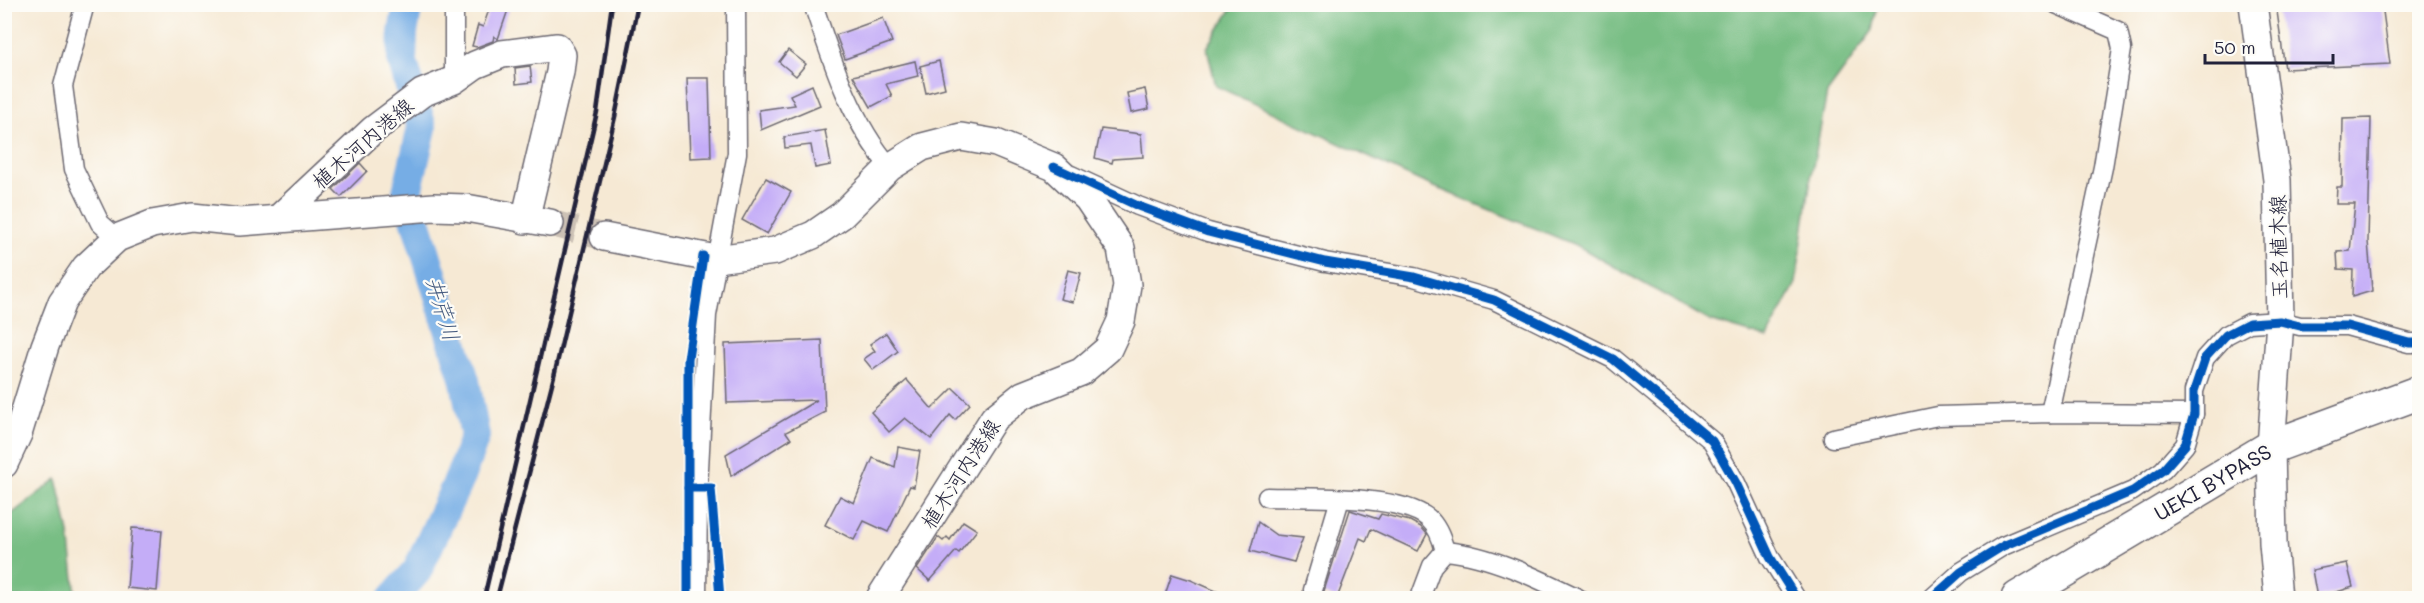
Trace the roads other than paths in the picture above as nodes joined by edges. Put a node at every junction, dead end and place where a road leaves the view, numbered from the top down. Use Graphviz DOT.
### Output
graph roads {
  1 [pos="85,4"];
  2 [pos="454,4"];
  3 [pos="736,4"];
  4 [pos="813,4"];
  5 [pos="2056,4"];
  6 [pos="2253,4"];
  7 [pos="454,80"];
  8 [pos="890,167"];
  9 [pos="1054,168"];
  10 [pos="278,219"];
  11 [pos="604,237"];
  12 [pos="117,238"];
  13 [pos="716,259"];
  14 [pos="2280,321"];
  15 [pos="2420,343"];
  16 [pos="2420,392"];
  17 [pos="2050,412"];
  18 [pos="2194,414"];
  19 [pos="1833,438"];
  20 [pos="2271,447"];
  21 [pos="4,464"];
  22 [pos="1266,497"];
  23 [pos="1340,499"];
  24 [pos="1445,551"];
  25 [pos="1313,590"];
  26 [pos="1794,597"];
  27 [pos="697,598"];
  28 [pos="880,598"];
  29 [pos="1420,598"];
  30 [pos="1578,598"];
  31 [pos="1932,598"];
  32 [pos="2018,598"];
  33 [pos="2278,598"];
  1 -- 12 [label="street"];
  2 -- 7 [label="street"];
  3 -- 13 [label="street"];
  4 -- 8 [label="street"];
  5 -- 17 [label="street"];
  6 -- 14 [label="main road, 玉名植木線"];
  7 -- 10 [label="main road, 植木河内港線"];
  7 -- 10 [label="main road, 植木河内港線"];
  8 -- 9 [label="main road, 植木河内港線"];
  8 -- 13 [label="main road, 植木河内港線"];
  9 -- 26 [label="street"];
  9 -- 28 [label="main road, 植木河内港線"];
  10 -- 12 [label="main road, 植木河内港線"];
  11 -- 13 [label="main road, 植木河内港線"];
  12 -- 21 [label="main road, 植木河内港線"];
  13 -- 27 [label="street"];
  14 -- 15 [label="street"];
  14 -- 18 [label="street"];
  14 -- 20 [label="main road, 玉名植木線"];
  16 -- 20 [label="highway, UEKI BYPASS"];
  17 -- 18 [label="street"];
  17 -- 19 [label="street"];
  18 -- 31 [label="street"];
  20 -- 32 [label="highway, UEKI BYPASS"];
  20 -- 33 [label="main road, 玉名植木線"];
  22 -- 23 [label="street"];
  23 -- 24 [label="street"];
  23 -- 25 [label="street"];
  24 -- 29 [label="street"];
  24 -- 30 [label="street"];
}
